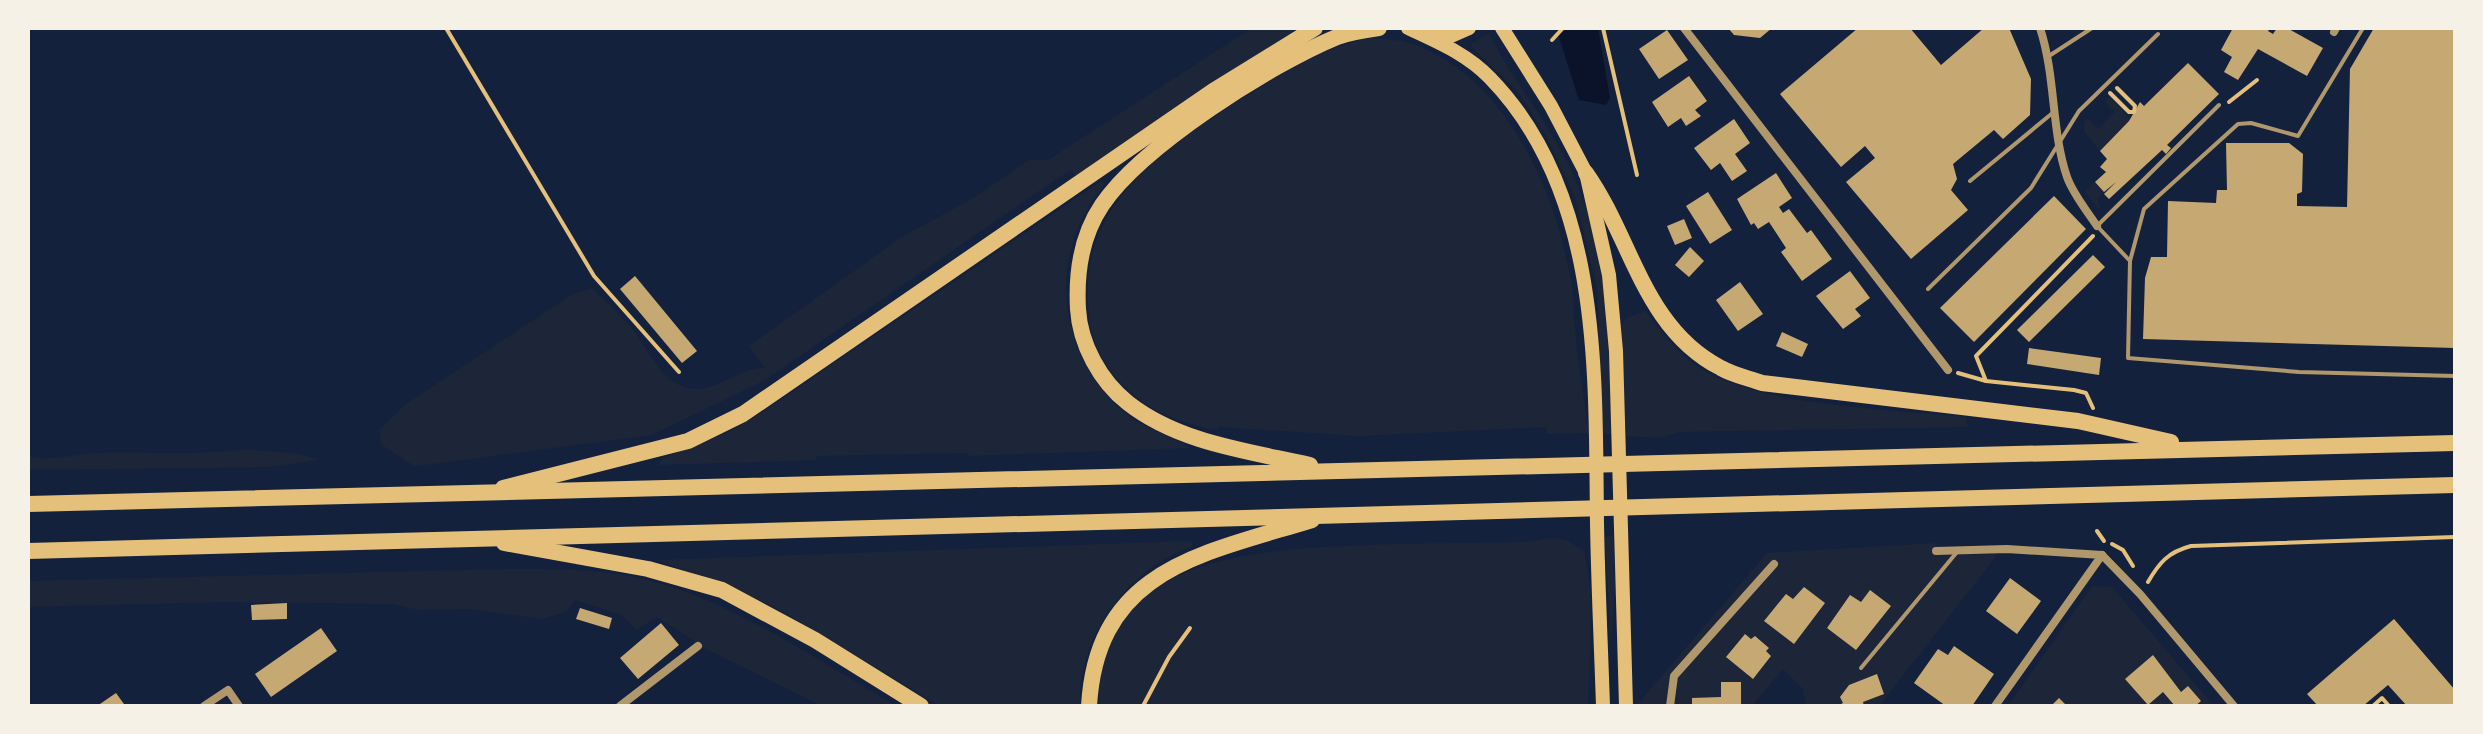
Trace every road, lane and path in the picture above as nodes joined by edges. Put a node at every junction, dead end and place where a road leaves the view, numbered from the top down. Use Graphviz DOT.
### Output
graph roads {
  1 [pos="446,28"];
  2 [pos="1315,28"];
  3 [pos="1379,28"];
  4 [pos="1408,28"];
  5 [pos="1469,28"];
  6 [pos="1502,28"];
  7 [pos="1563,28"];
  8 [pos="1603,28"];
  9 [pos="1684,28"];
  10 [pos="2040,28"];
  11 [pos="2092,28"];
  12 [pos="2363,28"];
  13 [pos="2158,34"];
  14 [pos="1431,36"];
  15 [pos="1552,40"];
  16 [pos="2049,56"];
  17 [pos="2257,80"];
  18 [pos="2104,87"];
  19 [pos="2117,88"];
  20 [pos="2219,105"];
  21 [pos="2057,109"];
  22 [pos="2059,143"];
  23 [pos="1586,173"];
  24 [pos="1637,175"];
  25 [pos="1970,181"];
  26 [pos="2097,226"];
  27 [pos="2130,261"];
  28 [pos="1928,289"];
  29 [pos="1948,370"];
  30 [pos="679,372"];
  31 [pos="2455,376"];
  32 [pos="1986,381"];
  33 [pos="2093,409"];
  34 [pos="2455,443"];
  35 [pos="2196,447"];
  36 [pos="1331,470"];
  37 [pos="2455,485"];
  38 [pos="476,495"];
  39 [pos="28,504"];
  40 [pos="1332,514"];
  41 [pos="2455,537"];
  42 [pos="475,538"];
  43 [pos="1958,550"];
  44 [pos="28,551"];
  45 [pos="1936,551"];
  46 [pos="2102,555"];
  47 [pos="1774,564"];
  48 [pos="2140,594"];
  49 [pos="1190,628"];
  50 [pos="698,646"];
  51 [pos="1861,668"];
  52 [pos="2381,691"];
  53 [pos="2382,698"];
  54 [pos="204,706"];
  55 [pos="239,706"];
  56 [pos="620,706"];
  57 [pos="921,706"];
  58 [pos="1089,706"];
  59 [pos="1143,706"];
  60 [pos="1603,706"];
  61 [pos="1626,706"];
  62 [pos="1670,706"];
  63 [pos="1995,706"];
  64 [pos="2234,706"];
  65 [pos="2373,706"];
  66 [pos="2389,706"];
  1 -- 30 [label="path"];
  2 -- 38 [label="highway"];
  3 -- 36 [label="highway"];
  4 -- 14 [label="main road"];
  5 -- 14 [label="main road"];
  6 -- 23 [label="main road"];
  7 -- 15 [label="path"];
  8 -- 24 [label="path"];
  9 -- 29 [label="street"];
  10 -- 16 [label="street"];
  11 -- 16 [label="lane"];
  12 -- 27 [label="lane"];
  13 -- 18 [label="lane"];
  14 -- 60 [label="main road"];
  16 -- 21 [label="street"];
  17 -- 20 [label="path"];
  18 -- 19 [label="path"];
  18 -- 22 [label="lane"];
  20 -- 26 [label="lane"];
  21 -- 22 [label="street"];
  21 -- 25 [label="lane"];
  22 -- 26 [label="street"];
  22 -- 28 [label="lane"];
  23 -- 35 [label="highway"];
  23 -- 61 [label="main road"];
  26 -- 27 [label="lane"];
  26 -- 32 [label="path"];
  27 -- 31 [label="lane"];
  29 -- 32 [label="path"];
  32 -- 33 [label="path"];
  34 -- 35 [label="highway"];
  35 -- 36 [label="highway"];
  36 -- 38 [label="highway"];
  37 -- 40 [label="highway"];
  38 -- 39 [label="highway"];
  40 -- 42 [label="highway"];
  40 -- 58 [label="highway"];
  41 -- 48 [label="path"];
  42 -- 44 [label="highway"];
  42 -- 57 [label="highway"];
  43 -- 45 [label="street"];
  43 -- 46 [label="street"];
  43 -- 51 [label="lane"];
  46 -- 48 [label="street"];
  46 -- 63 [label="street"];
  47 -- 62 [label="street"];
  48 -- 64 [label="street"];
  49 -- 59 [label="path"];
  50 -- 56 [label="street"];
  52 -- 53 [label="path"];
  53 -- 65 [label="path"];
  53 -- 66 [label="path"];
  54 -- 55 [label="street"];
}
